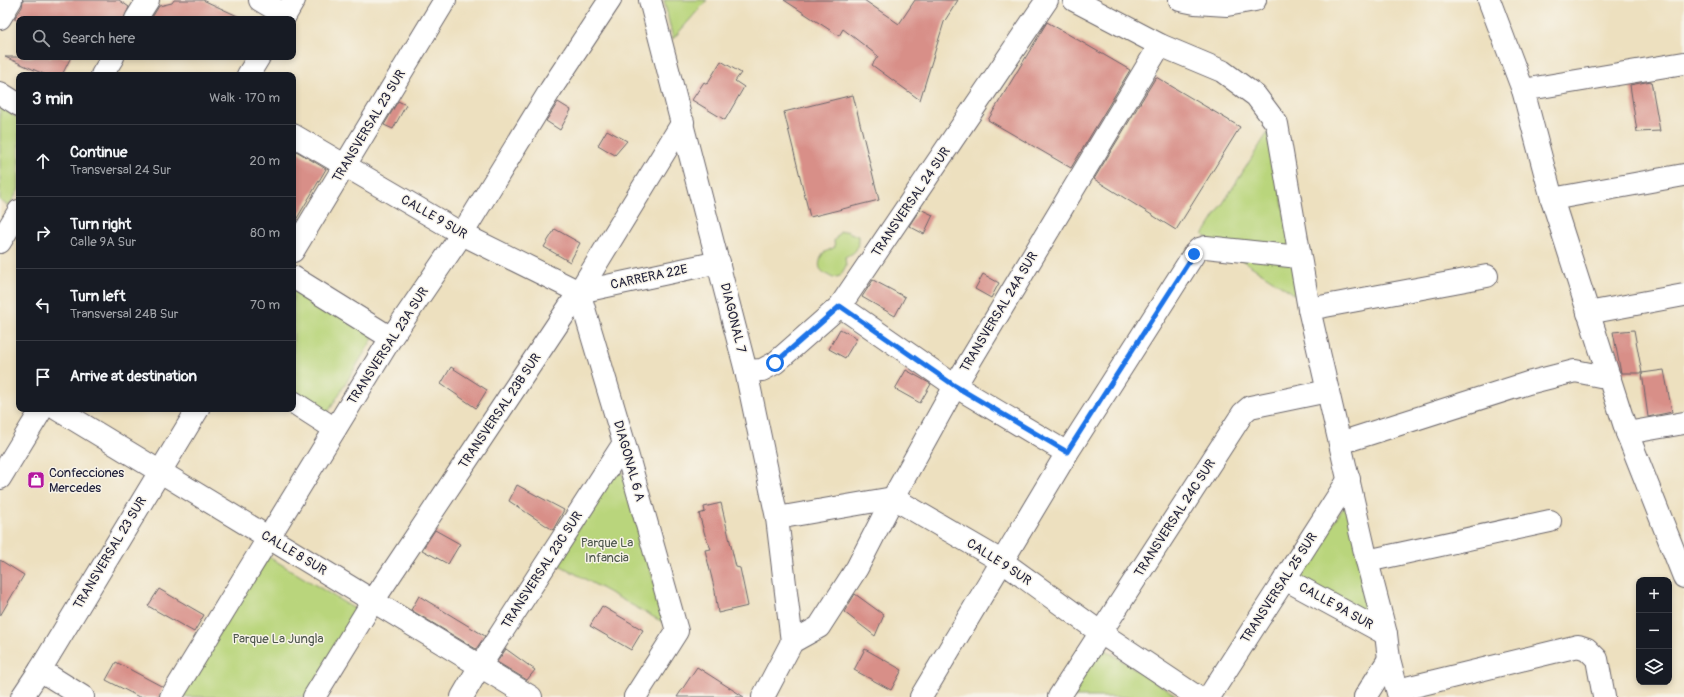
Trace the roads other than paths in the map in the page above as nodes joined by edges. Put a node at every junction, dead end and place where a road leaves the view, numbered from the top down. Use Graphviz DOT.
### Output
graph roads {
  1 [pos="11,0"];
  2 [pos="148,0"];
  3 [pos="260,0"];
  4 [pos="445,0"];
  5 [pos="610,0"];
  6 [pos="650,0"];
  7 [pos="1047,0"];
  8 [pos="1074,0"];
  9 [pos="1180,0"];
  10 [pos="1255,0"];
  11 [pos="1489,0"];
  12 [pos="287,11"];
  13 [pos="138,16"];
  14 [pos="0,18"];
  15 [pos="1160,45"];
  16 [pos="111,60"];
  17 [pos="257,60"];
  18 [pos="1684,63"];
  19 [pos="104,72"];
  20 [pos="250,72"];
  21 [pos="1523,90"];
  22 [pos="0,93"];
  23 [pos="16,103"];
  24 [pos="682,122"];
  25 [pos="296,137"];
  26 [pos="344,166"];
  27 [pos="1684,175"];
  28 [pos="1552,199"];
  29 [pos="13,216"];
  30 [pos="462,234"];
  31 [pos="0,242"];
  32 [pos="296,246"];
  33 [pos="1300,257"];
  34 [pos="719,262"];
  35 [pos="1487,276"];
  36 [pos="296,279"];
  37 [pos="579,292"];
  38 [pos="1684,295"];
  39 [pos="840,306"];
  40 [pos="1309,309"];
  41 [pos="1588,314"];
  42 [pos="391,338"];
  43 [pos="746,371"];
  44 [pos="1610,378"];
  45 [pos="955,386"];
  46 [pos="1328,391"];
  47 [pos="296,404"];
  48 [pos="40,412"];
  49 [pos="62,412"];
  50 [pos="196,412"];
  51 [pos="1684,423"];
  52 [pos="335,429"];
  53 [pos="1627,433"];
  54 [pos="1340,443"];
  55 [pos="624,444"];
  56 [pos="1067,452"];
  57 [pos="160,471"];
  58 [pos="0,478"];
  59 [pos="1349,479"];
  60 [pos="893,498"];
  61 [pos="777,518"];
  62 [pos="1550,521"];
  63 [pos="268,537"];
  64 [pos="1678,544"];
  65 [pos="1367,561"];
  66 [pos="1003,562"];
  67 [pos="1684,577"];
  68 [pos="1285,579"];
  69 [pos="373,601"];
  70 [pos="1101,633"];
  71 [pos="1386,634"];
  72 [pos="792,642"];
  73 [pos="1389,659"];
  74 [pos="480,666"];
  75 [pos="40,670"];
  76 [pos="1398,693"];
  77 [pos="22,697"];
  78 [pos="83,697"];
  79 [pos="172,697"];
  80 [pos="314,697"];
  81 [pos="462,697"];
  82 [pos="530,697"];
  83 [pos="635,697"];
  84 [pos="762,697"];
  85 [pos="921,697"];
  86 [pos="1059,697"];
  87 [pos="1197,697"];
  88 [pos="1209,697"];
  89 [pos="1365,697"];
  90 [pos="1604,697"];
  1 -- 14 [label="street"];
  2 -- 13 [label="street"];
  3 -- 12 [label="street"];
  4 -- 26 [label="street, TRANSVERSAL 23 SUR"];
  5 -- 30 [label="street, TRANSVERSAL 23A SUR"];
  6 -- 24 [label="street, DIAGONAL 7"];
  7 -- 39 [label="street, TRANSVERSAL 24 SUR"];
  8 -- 15 [label="street"];
  9 -- 10 [label="street"];
  11 -- 21 [label="street"];
  15 -- 33 [label="street"];
  15 -- 45 [label="street, TRANSVERSAL 24A SUR"];
  16 -- 19 [label="street"];
  17 -- 20 [label="street"];
  18 -- 21 [label="street"];
  21 -- 28 [label="street"];
  22 -- 23 [label="street"];
  24 -- 34 [label="street, DIAGONAL 7"];
  24 -- 37 [label="street, TRANSVERSAL 23B SUR"];
  25 -- 26 [label="street, CALLE 9 SUR"];
  26 -- 30 [label="street, CALLE 9 SUR"];
  26 -- 32 [label="street, TRANSVERSAL 23 SUR"];
  27 -- 28 [label="street"];
  28 -- 41 [label="street"];
  29 -- 31 [label="street"];
  30 -- 37 [label="street, CALLE 9 SUR"];
  30 -- 42 [label="street, TRANSVERSAL 23A SUR"];
  33 -- 40 [label="street"];
  33 -- 56 [label="street"];
  34 -- 37 [label="street, CARRERA 22E"];
  34 -- 43 [label="street, DIAGONAL 7"];
  35 -- 40 [label="street"];
  36 -- 42 [label="street"];
  37 -- 55 [label="street, DIAGONAL 6 A"];
  37 -- 69 [label="street, TRANSVERSAL 23B SUR"];
  38 -- 41 [label="street"];
  39 -- 43 [label="street, TRANSVERSAL 24 SUR"];
  39 -- 45 [label="street"];
  40 -- 46 [label="street"];
  41 -- 44 [label="street"];
  42 -- 52 [label="street, TRANSVERSAL 23A SUR"];
  43 -- 61 [label="street, DIAGONAL 7"];
  44 -- 53 [label="street"];
  44 -- 54 [label="street"];
  45 -- 56 [label="street"];
  45 -- 60 [label="street, TRANSVERSAL 24A SUR"];
  46 -- 54 [label="street"];
  46 -- 70 [label="street, TRANSVERSAL 24C SUR"];
  47 -- 52 [label="street"];
  48 -- 58 [label="street"];
  49 -- 57 [label="street, CALLE 8 SUR"];
  50 -- 57 [label="street, TRANSVERSAL 23 SUR"];
  51 -- 53 [label="street"];
  52 -- 63 [label="street, TRANSVERSAL 23A SUR"];
  53 -- 64 [label="street"];
  54 -- 59 [label="street"];
  55 -- 74 [label="street, TRANSVERSAL 23C SUR"];
  55 -- 83 [label="street, DIAGONAL 6 A"];
  56 -- 66 [label="street"];
  57 -- 63 [label="street, CALLE 8 SUR"];
  57 -- 75 [label="street, TRANSVERSAL 23 SUR"];
  59 -- 65 [label="street"];
  59 -- 68 [label="street, TRANSVERSAL 25 SUR"];
  60 -- 61 [label="street"];
  60 -- 66 [label="street, CALLE 9 SUR"];
  60 -- 72 [label="street, TRANSVERSAL 24A SUR"];
  61 -- 72 [label="street, DIAGONAL 7"];
  62 -- 65 [label="street"];
  63 -- 69 [label="street, CALLE 8 SUR"];
  63 -- 79 [label="street, TRANSVERSAL 23A SUR"];
  64 -- 67 [label="street"];
  65 -- 71 [label="street"];
  66 -- 70 [label="street, CALLE 9 SUR"];
  66 -- 85 [label="street"];
  68 -- 71 [label="street, CALLE 9A SUR"];
  68 -- 88 [label="street, TRANSVERSAL 25 SUR"];
  69 -- 74 [label="street, CALLE 8 SUR"];
  69 -- 80 [label="street, TRANSVERSAL 23B SUR"];
  70 -- 86 [label="street, TRANSVERSAL 24C SUR"];
  70 -- 87 [label="street, CALLE 9 SUR"];
  71 -- 73 [label="street"];
  72 -- 84 [label="street"];
  73 -- 76 [label="street"];
  73 -- 89 [label="street"];
  74 -- 81 [label="street, TRANSVERSAL 23C SUR"];
  74 -- 82 [label="street, CALLE 8 SUR"];
  75 -- 77 [label="street, TRANSVERSAL 23 SUR"];
  75 -- 78 [label="street"];
  76 -- 90 [label="street"];
}
